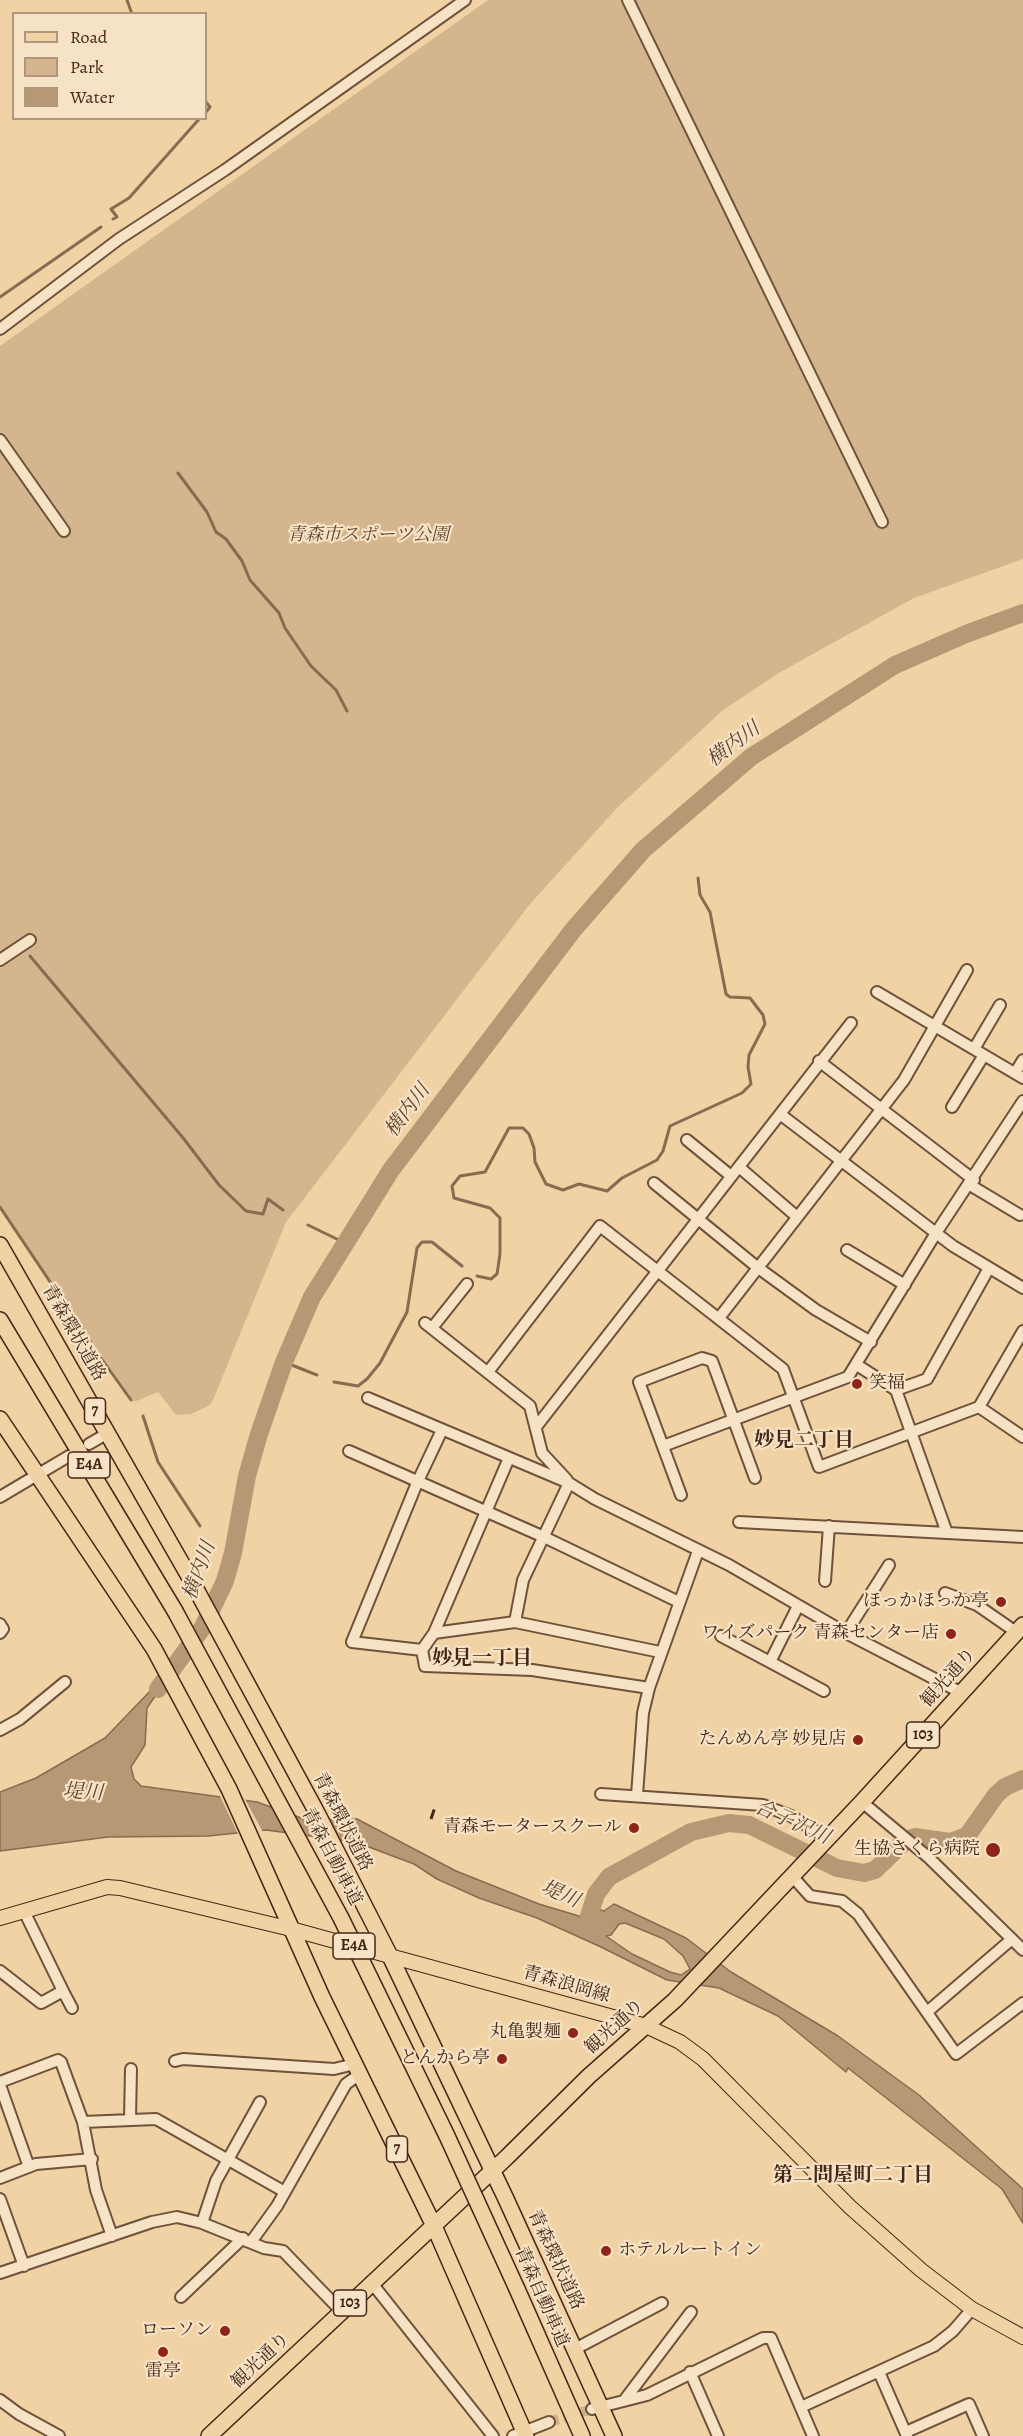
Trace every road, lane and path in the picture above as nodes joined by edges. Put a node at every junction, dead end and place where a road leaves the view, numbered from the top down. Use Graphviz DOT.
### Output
graph roads {
  1 [pos="465,0"];
  2 [pos="628,0"];
  3 [pos="0,329"];
  4 [pos="0,440"];
  5 [pos="882,522"];
  6 [pos="64,531"];
  7 [pos="30,940"];
  8 [pos="0,960"];
  9 [pos="967,970"];
  10 [pos="877,992"];
  11 [pos="1000,1005"];
  12 [pos="851,1023"];
  13 [pos="934,1026"];
  14 [pos="974,1049"];
  15 [pos="984,1055"];
  16 [pos="1023,1060"];
  17 [pos="819,1061"];
  18 [pos="1019,1076"];
  19 [pos="1023,1101"];
  20 [pos="952,1107"];
  21 [pos="883,1109"];
  22 [pos="780,1114"];
  23 [pos="687,1140"];
  24 [pos="842,1160"];
  25 [pos="739,1167"];
  26 [pos="731,1176"];
  27 [pos="972,1183"];
  28 [pos="654,1184"];
  29 [pos="1020,1215"];
  30 [pos="796,1216"];
  31 [pos="697,1218"];
  32 [pos="936,1233"];
  33 [pos="0,1245"];
  34 [pos="847,1250"];
  35 [pos="757,1267"];
  36 [pos="989,1268"];
  37 [pos="656,1271"];
  38 [pos="467,1284"];
  39 [pos="905,1285"];
  40 [pos="1023,1288"];
  41 [pos="719,1318"];
  42 [pos="0,1320"];
  43 [pos="1023,1331"];
  44 [pos="871,1342"];
  45 [pos="857,1365"];
  46 [pos="488,1372"];
  47 [pos="896,1390"];
  48 [pos="368,1398"];
  49 [pos="794,1398"];
  50 [pos="979,1407"];
  51 [pos="0,1419"];
  52 [pos="734,1421"];
  53 [pos="536,1427"];
  54 [pos="442,1430"];
  55 [pos="108,1433"];
  56 [pos="910,1434"];
  57 [pos="1023,1437"];
  58 [pos="89,1444"];
  59 [pos="663,1446"];
  60 [pos="349,1451"];
  61 [pos="69,1456"];
  62 [pos="509,1458"];
  63 [pos="38,1474"];
  64 [pos="755,1478"];
  65 [pos="417,1483"];
  66 [pos="569,1483"];
  67 [pos="681,1495"];
  68 [pos="0,1497"];
  69 [pos="486,1512"];
  70 [pos="739,1522"];
  71 [pos="829,1526"];
  72 [pos="947,1533"];
  73 [pos="1023,1536"];
  74 [pos="544,1537"];
  75 [pos="698,1551"];
  76 [pos="889,1565"];
  77 [pos="825,1581"];
  78 [pos="945,1593"];
  79 [pos="679,1602"];
  80 [pos="798,1606"];
  81 [pos="515,1622"];
  82 [pos="0,1624"];
  83 [pos="1020,1629"];
  84 [pos="0,1633"];
  85 [pos="434,1633"];
  86 [pos="846,1633"];
  87 [pos="721,1635"];
  88 [pos="422,1650"];
  89 [pos="660,1652"];
  90 [pos="770,1662"];
  91 [pos="65,1682"];
  92 [pos="649,1688"];
  93 [pos="824,1690"];
  94 [pos="962,1693"];
  95 [pos="0,1730"];
  96 [pos="601,1794"];
  97 [pos="637,1795"];
  98 [pos="862,1802"];
  99 [pos="825,1841"];
  100 [pos="794,1874"];
  101 [pos="24,1911"];
  102 [pos="0,1918"];
  103 [pos="291,1929"];
  104 [pos="1012,1939"];
  105 [pos="1023,1950"];
  106 [pos="391,1958"];
  107 [pos="0,1971"];
  108 [pos="63,1991"];
  109 [pos="1023,2003"];
  110 [pos="72,2008"];
  111 [pos="927,2012"];
  112 [pos="646,2026"];
  113 [pos="175,2061"];
  114 [pos="131,2069"];
  115 [pos="358,2069"];
  116 [pos="0,2084"];
  117 [pos="260,2102"];
  118 [pos="130,2119"];
  119 [pos="83,2122"];
  120 [pos="228,2158"];
  121 [pos="92,2159"];
  122 [pos="29,2167"];
  123 [pos="492,2172"];
  124 [pos="0,2178"];
  125 [pos="285,2192"];
  126 [pos="0,2199"];
  127 [pos="202,2223"];
  128 [pos="434,2226"];
  129 [pos="112,2236"];
  130 [pos="247,2240"];
  131 [pos="24,2266"];
  132 [pos="0,2273"];
  133 [pos="371,2282"];
  134 [pos="182,2297"];
  135 [pos="662,2303"];
  136 [pos="972,2309"];
  137 [pos="342,2312"];
  138 [pos="691,2312"];
  139 [pos="1023,2337"];
  140 [pos="574,2349"];
  141 [pos="690,2372"];
  142 [pos="879,2372"];
  143 [pos="626,2398"];
  144 [pos="0,2400"];
  145 [pos="801,2407"];
  146 [pos="596,2408"];
  147 [pos="549,2422"];
  148 [pos="907,2434"];
  149 [pos="521,2435"];
  150 [pos="60,2436"];
  151 [pos="209,2436"];
  152 [pos="493,2436"];
  153 [pos="582,2436"];
  154 [pos="614,2436"];
  155 [pos="718,2436"];
  156 [pos="813,2436"];
  157 [pos="983,2436"];
  1 -- 3 [label="street"];
  2 -- 5 [label="street"];
  4 -- 6 [label="street"];
  7 -- 8 [label="street"];
  9 -- 13 [label="street"];
  10 -- 13 [label="street"];
  11 -- 14 [label="street"];
  12 -- 17 [label="street"];
  13 -- 14 [label="street"];
  13 -- 21 [label="street"];
  14 -- 15 [label="street"];
  15 -- 18 [label="street"];
  15 -- 20 [label="street"];
  16 -- 18 [label="street"];
  17 -- 21 [label="street"];
  17 -- 22 [label="street"];
  19 -- 27 [label="street"];
  21 -- 24 [label="street"];
  21 -- 27 [label="street"];
  22 -- 24 [label="street"];
  22 -- 25 [label="street"];
  23 -- 26 [label="street"];
  24 -- 30 [label="street"];
  24 -- 32 [label="street"];
  25 -- 26 [label="street"];
  25 -- 30 [label="street"];
  26 -- 31 [label="street"];
  27 -- 29 [label="street"];
  27 -- 32 [label="street"];
  28 -- 31 [label="street"];
  30 -- 35 [label="street"];
  31 -- 35 [label="street"];
  31 -- 37 [label="street"];
  32 -- 36 [label="street"];
  32 -- 39 [label="street"];
  33 -- 55 [label="highway, 青森環状道路 / 7"];
  34 -- 39 [label="street"];
  35 -- 41 [label="street"];
  35 -- 44 [label="street"];
  36 -- 40 [label="street"];
  36 -- 47 [label="street"];
  37 -- 41 [label="street"];
  37 -- 46 [label="street"];
  37 -- 53 [label="street"];
  38 -- 46 [label="street"];
  39 -- 44 [label="street"];
  41 -- 49 [label="street"];
  42 -- 153 [label="highway, 青森自動車道 / E4A, bridge"];
  43 -- 50 [label="street"];
  44 -- 45 [label="street"];
  45 -- 47 [label="street"];
  45 -- 49 [label="street"];
  46 -- 53 [label="street"];
  47 -- 56 [label="street"];
  48 -- 54 [label="street"];
  49 -- 52 [label="street"];
  49 -- 56 [label="street"];
  50 -- 56 [label="street"];
  50 -- 57 [label="street"];
  51 -- 63 [label="highway, 7"];
  52 -- 59 [label="street"];
  52 -- 59 [label="street"];
  52 -- 64 [label="street"];
  53 -- 66 [label="street"];
  54 -- 62 [label="street"];
  54 -- 65 [label="street"];
  55 -- 58 [label="street"];
  55 -- 106 [label="highway, 青森環状道路 / 7"];
  56 -- 72 [label="street"];
  59 -- 67 [label="street"];
  60 -- 65 [label="street"];
  61 -- 63 [label="street"];
  62 -- 66 [label="street"];
  62 -- 69 [label="street"];
  63 -- 68 [label="street"];
  63 -- 103 [label="highway, 7"];
  65 -- 69 [label="street"];
  65 -- 88 [label="street"];
  66 -- 74 [label="street"];
  66 -- 75 [label="street"];
  69 -- 74 [label="street"];
  69 -- 85 [label="street"];
  70 -- 71 [label="street"];
  71 -- 72 [label="street"];
  71 -- 77 [label="street"];
  72 -- 73 [label="street"];
  74 -- 79 [label="street"];
  74 -- 81 [label="street"];
  75 -- 79 [label="street"];
  75 -- 80 [label="street"];
  76 -- 86 [label="street"];
  78 -- 83 [label="street"];
  79 -- 89 [label="street"];
  80 -- 86 [label="street"];
  80 -- 90 [label="street"];
  81 -- 85 [label="street"];
  81 -- 89 [label="street"];
  82 -- 84 [label="street"];
  83 -- 94 [label="highway, 観光通り / 103"];
  85 -- 88 [label="street"];
  86 -- 94 [label="street"];
  87 -- 90 [label="street"];
  88 -- 92 [label="street"];
  89 -- 92 [label="street"];
  90 -- 93 [label="street"];
  91 -- 95 [label="street"];
  92 -- 97 [label="street"];
  94 -- 98 [label="highway, 観光通り / 103"];
  96 -- 97 [label="street"];
  97 -- 99 [label="street"];
  98 -- 99 [label="highway, 観光通り / 103"];
  98 -- 104 [label="street"];
  99 -- 100 [label="highway, 観光通り / 103"];
  100 -- 111 [label="street"];
  100 -- 112 [label="highway, 観光通り / 103"];
  101 -- 102 [label="main road, 青森浪岡線"];
  101 -- 103 [label="main road, 青森浪岡線"];
  101 -- 108 [label="street"];
  103 -- 106 [label="main road, 青森浪岡線"];
  103 -- 115 [label="highway, 7"];
  104 -- 105 [label="street"];
  104 -- 111 [label="street"];
  106 -- 112 [label="main road, 青森浪岡線"];
  106 -- 123 [label="highway, 青森環状道路 / 7"];
  107 -- 108 [label="street"];
  108 -- 110 [label="street"];
  109 -- 111 [label="street"];
  112 -- 123 [label="highway, 観光通り / 103"];
  112 -- 136 [label="main road, 青森浪岡線"];
  113 -- 115 [label="street"];
  114 -- 118 [label="street"];
  115 -- 125 [label="street"];
  115 -- 128 [label="highway, 7"];
  116 -- 119 [label="street"];
  116 -- 122 [label="street"];
  117 -- 120 [label="street"];
  118 -- 119 [label="street"];
  118 -- 120 [label="street"];
  119 -- 121 [label="street"];
  120 -- 125 [label="street"];
  120 -- 127 [label="street"];
  121 -- 122 [label="street"];
  121 -- 129 [label="street"];
  122 -- 124 [label="street"];
  123 -- 128 [label="highway, 観光通り / 103"];
  123 -- 140 [label="highway, 青森環状道路 / 7"];
  125 -- 130 [label="street"];
  126 -- 131 [label="street"];
  127 -- 129 [label="street"];
  127 -- 130 [label="street"];
  128 -- 133 [label="highway, 観光通り / 103"];
  128 -- 149 [label="highway, 7"];
  129 -- 131 [label="street"];
  130 -- 134 [label="street"];
  130 -- 137 [label="street"];
  131 -- 132 [label="street"];
  133 -- 137 [label="highway, 観光通り / 103"];
  133 -- 152 [label="street"];
  135 -- 140 [label="street"];
  136 -- 139 [label="main road, 青森浪岡線"];
  136 -- 142 [label="street"];
  137 -- 151 [label="highway, 観光通り / 103"];
  138 -- 143 [label="street"];
  140 -- 146 [label="highway, 青森環状道路 / 7"];
  141 -- 143 [label="street"];
  141 -- 145 [label="street"];
  141 -- 155 [label="street"];
  142 -- 145 [label="street"];
  142 -- 148 [label="street"];
  143 -- 146 [label="street"];
  144 -- 150 [label="street"];
  145 -- 156 [label="street"];
  146 -- 154 [label="highway, 青森環状道路 / 7"];
  147 -- 149 [label="street"];
  148 -- 157 [label="street"];
}
